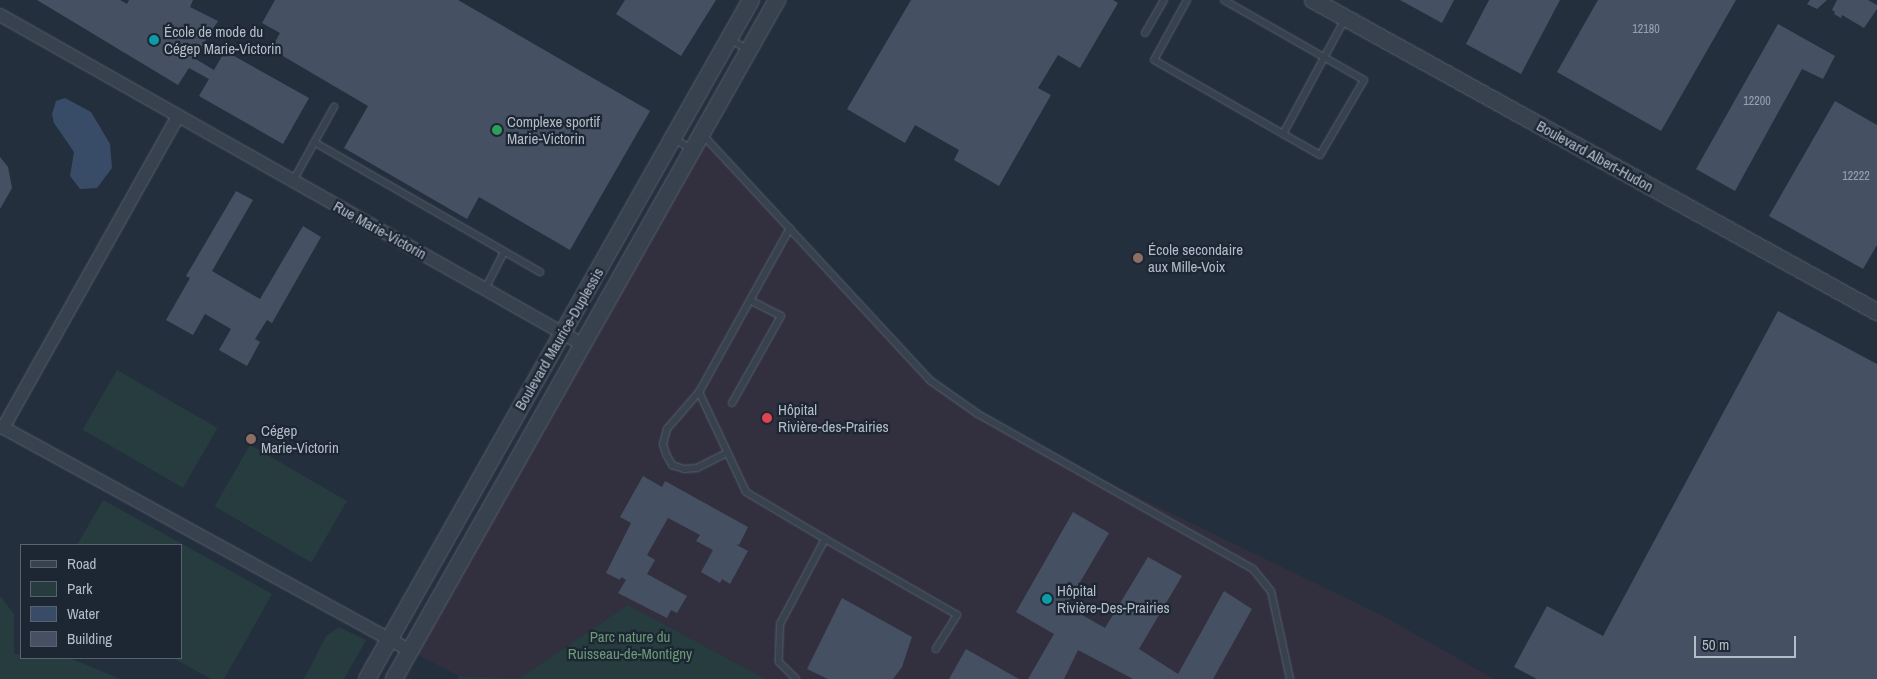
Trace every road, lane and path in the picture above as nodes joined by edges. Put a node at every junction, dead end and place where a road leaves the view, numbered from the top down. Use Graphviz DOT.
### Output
graph roads {
  1 [pos="751,0"];
  2 [pos="777,0"];
  3 [pos="1164,0"];
  4 [pos="1187,0"];
  5 [pos="1224,0"];
  6 [pos="1313,0"];
  7 [pos="0,15"];
  8 [pos="1346,18"];
  9 [pos="1145,33"];
  10 [pos="729,39"];
  11 [pos="748,50"];
  12 [pos="1324,58"];
  13 [pos="713,90"];
  14 [pos="334,107"];
  15 [pos="178,116"];
  16 [pos="702,134"];
  17 [pos="1283,134"];
  18 [pos="673,138"];
  19 [pos="314,142"];
  20 [pos="693,151"];
  21 [pos="293,181"];
  22 [pos="790,228"];
  23 [pos="504,252"];
  24 [pos="540,272"];
  25 [pos="484,289"];
  26 [pos="750,300"];
  27 [pos="1877,312"];
  28 [pos="562,333"];
  29 [pos="582,344"];
  30 [pos="699,392"];
  31 [pos="732,403"];
  32 [pos="1,427"];
  33 [pos="727,453"];
  34 [pos="825,539"];
  35 [pos="390,639"];
  36 [pos="936,649"];
  37 [pos="409,650"];
  38 [pos="367,679"];
  39 [pos="394,679"];
  40 [pos="796,679"];
  41 [pos="1290,679"];
  1 -- 10 [label="street, Boulevard Maurice-Duplessis"];
  2 -- 11 [label="street, Boulevard Maurice-Duplessis"];
  3 -- 9 [label="lane"];
  4 -- 17 [label="lane"];
  5 -- 12 [label="lane"];
  6 -- 8 [label="street, Boulevard Albert-Hudon"];
  7 -- 15 [label="street, Rue Marie-Victorin"];
  8 -- 12 [label="lane"];
  8 -- 27 [label="street, Boulevard Albert-Hudon"];
  10 -- 11 [label="lane"];
  10 -- 13 [label="street, Boulevard Maurice-Duplessis"];
  11 -- 13 [label="street, Boulevard Maurice-Duplessis"];
  12 -- 17 [label="lane"];
  12 -- 17 [label="lane"];
  13 -- 16 [label="street, Boulevard Maurice-Duplessis"];
  13 -- 18 [label="street, Boulevard Maurice-Duplessis"];
  14 -- 19 [label="lane"];
  15 -- 21 [label="street, Rue Marie-Victorin"];
  15 -- 32 [label="street"];
  16 -- 20 [label="street, Boulevard Maurice-Duplessis"];
  16 -- 22 [label="lane"];
  18 -- 20 [label="lane"];
  18 -- 28 [label="street, Boulevard Maurice-Duplessis"];
  19 -- 21 [label="lane"];
  19 -- 23 [label="lane"];
  20 -- 29 [label="street, Boulevard Maurice-Duplessis"];
  21 -- 25 [label="street, Rue Marie-Victorin"];
  22 -- 26 [label="lane"];
  22 -- 41 [label="lane"];
  23 -- 24 [label="lane"];
  23 -- 25 [label="lane"];
  25 -- 28 [label="street, Rue Marie-Victorin"];
  26 -- 30 [label="lane"];
  26 -- 31 [label="lane"];
  28 -- 29 [label="street, Rue Marie-Victorin"];
  28 -- 35 [label="street, Boulevard Maurice-Duplessis"];
  29 -- 37 [label="street, Boulevard Maurice-Duplessis"];
  30 -- 33 [label="lane"];
  30 -- 33 [label="lane"];
  32 -- 35 [label="street"];
  33 -- 34 [label="lane"];
  34 -- 36 [label="lane"];
  34 -- 40 [label="lane"];
  35 -- 37 [label="street"];
  35 -- 38 [label="street, Boulevard Maurice-Duplessis"];
  37 -- 39 [label="street, Boulevard Maurice-Duplessis"];
}
